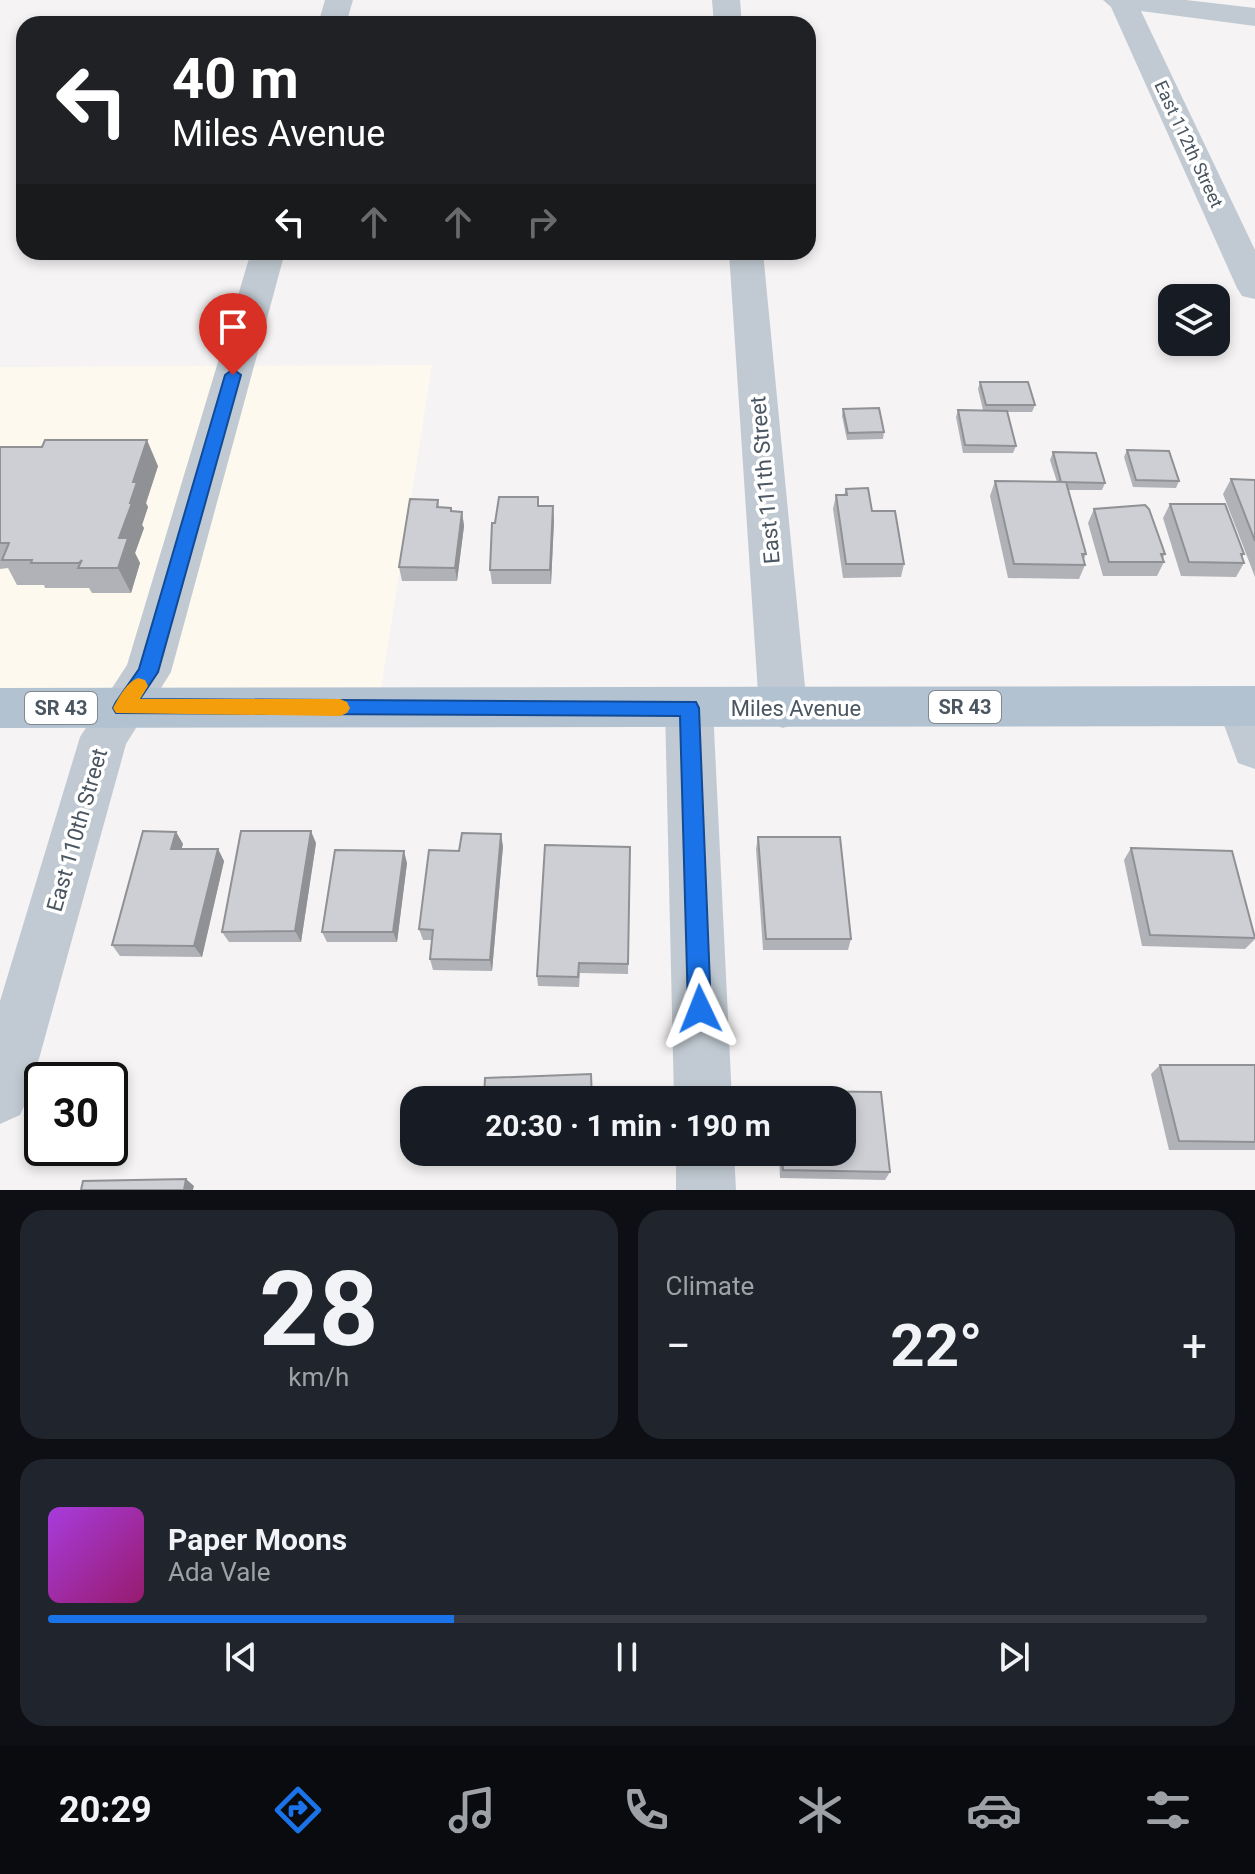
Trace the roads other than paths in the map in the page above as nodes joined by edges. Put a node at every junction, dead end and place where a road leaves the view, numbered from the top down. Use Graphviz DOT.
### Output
graph roads {
  1 [pos="1120,0"];
  2 [pos="1255,17"];
  3 [pos="266,260"];
  4 [pos="747,260"];
  5 [pos="1255,288"];
  6 [pos="0,708"];
  7 [pos="123,708"];
  8 [pos="689,708"];
  9 [pos="783,708"];
  10 [pos="1250,720"];
  11 [pos="702,1086"];
  12 [pos="0,1095"];
  13 [pos="705,1166"];
  14 [pos="706,1190"];
  1 -- 2 [label="street"];
  1 -- 5 [label="street, East 112th Street"];
  3 -- 7 [label="street, East 110th Street"];
  4 -- 9 [label="street, East 111th Street"];
  6 -- 7 [label="main road, Miles Avenue / SR 43"];
  7 -- 8 [label="main road, Miles Avenue / SR 43"];
  7 -- 12 [label="street, East 110th Street"];
  8 -- 9 [label="main road, Miles Avenue / SR 43"];
  8 -- 11 [label="street"];
  9 -- 10 [label="main road, Miles Avenue / SR 43"];
  13 -- 14 [label="street"];
}
